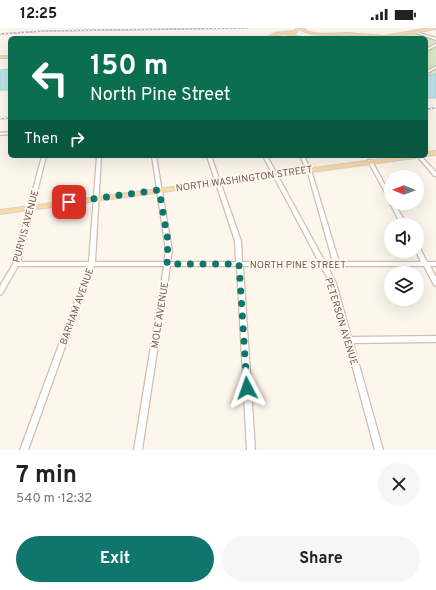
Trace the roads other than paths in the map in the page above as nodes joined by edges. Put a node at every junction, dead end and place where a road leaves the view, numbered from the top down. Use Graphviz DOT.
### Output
graph roads {
  1 [pos="301,28"];
  2 [pos="434,28"];
  3 [pos="415,32"];
  4 [pos="272,36"];
  5 [pos="274,36"];
  6 [pos="291,36"];
  7 [pos="330,36"];
  8 [pos="357,36"];
  9 [pos="358,36"];
  10 [pos="395,36"];
  11 [pos="427,36"];
  12 [pos="43,158"];
  13 [pos="99,158"];
  14 [pos="154,158"];
  15 [pos="210,158"];
  16 [pos="266,158"];
  17 [pos="303,158"];
  18 [pos="381,158"];
  19 [pos="385,158"];
  20 [pos="421,158"];
  21 [pos="370,159"];
  22 [pos="308,170"];
  23 [pos="274,174"];
  24 [pos="436,175"];
  25 [pos="218,182"];
  26 [pos="384,186"];
  27 [pos="159,190"];
  28 [pos="96,198"];
  29 [pos="29,208"];
  30 [pos="0,212"];
  31 [pos="423,258"];
  32 [pos="92,263"];
  33 [pos="323,263"];
  34 [pos="16,264"];
  35 [pos="167,264"];
  36 [pos="239,264"];
  37 [pos="337,264"];
  38 [pos="426,264"];
  39 [pos="436,264"];
  40 [pos="436,283"];
  41 [pos="0,292"];
  42 [pos="349,340"];
  43 [pos="436,340"];
  44 [pos="24,450"];
  45 [pos="138,450"];
  46 [pos="251,450"];
  47 [pos="379,450"];
  1 -- 4 [label="main road"];
  1 -- 9 [label="main road"];
  2 -- 3 [label="main road"];
  3 -- 10 [label="main road"];
  3 -- 11 [label="street"];
  5 -- 6 [label="main road"];
  7 -- 8 [label="main road"];
  12 -- 29 [label="street, PURVIS AVENUE"];
  13 -- 28 [label="street, BARHAM AVENUE"];
  14 -- 27 [label="street, MOLE AVENUE"];
  15 -- 25 [label="street"];
  16 -- 23 [label="street, PETERSON AVENUE"];
  17 -- 22 [label="street"];
  18 -- 21 [label="main road, NORTH WASHINGTON STREET"];
  19 -- 21 [label="main road, NORTH WASHINGTON STREET"];
  20 -- 24 [label="street"];
  21 -- 22 [label="main road, NORTH WASHINGTON STREET"];
  21 -- 26 [label="street"];
  22 -- 23 [label="main road, NORTH WASHINGTON STREET"];
  22 -- 37 [label="street"];
  23 -- 25 [label="main road, NORTH WASHINGTON STREET"];
  23 -- 33 [label="street, PETERSON AVENUE"];
  25 -- 27 [label="main road, NORTH WASHINGTON STREET"];
  25 -- 36 [label="street"];
  27 -- 28 [label="main road, NORTH WASHINGTON STREET"];
  27 -- 35 [label="street, MOLE AVENUE"];
  28 -- 29 [label="main road, NORTH WASHINGTON STREET"];
  28 -- 32 [label="street, BARHAM AVENUE"];
  29 -- 30 [label="main road, NORTH WASHINGTON STREET"];
  29 -- 34 [label="street, PURVIS AVENUE"];
  31 -- 38 [label="street"];
  32 -- 34 [label="street, NORTH PINE STREET"];
  32 -- 35 [label="street, NORTH PINE STREET"];
  32 -- 44 [label="street, BARHAM AVENUE"];
  33 -- 36 [label="street, NORTH PINE STREET"];
  33 -- 37 [label="street, NORTH PINE STREET"];
  33 -- 42 [label="street, PETERSON AVENUE"];
  34 -- 41 [label="street, PURVIS AVENUE"];
  35 -- 36 [label="street, NORTH PINE STREET"];
  35 -- 45 [label="street, MOLE AVENUE"];
  36 -- 46 [label="street"];
  37 -- 38 [label="street, NORTH PINE STREET"];
  38 -- 39 [label="street, NORTH PINE STREET"];
  38 -- 40 [label="street"];
  42 -- 43 [label="street"];
  42 -- 47 [label="street, PETERSON AVENUE"];
}
